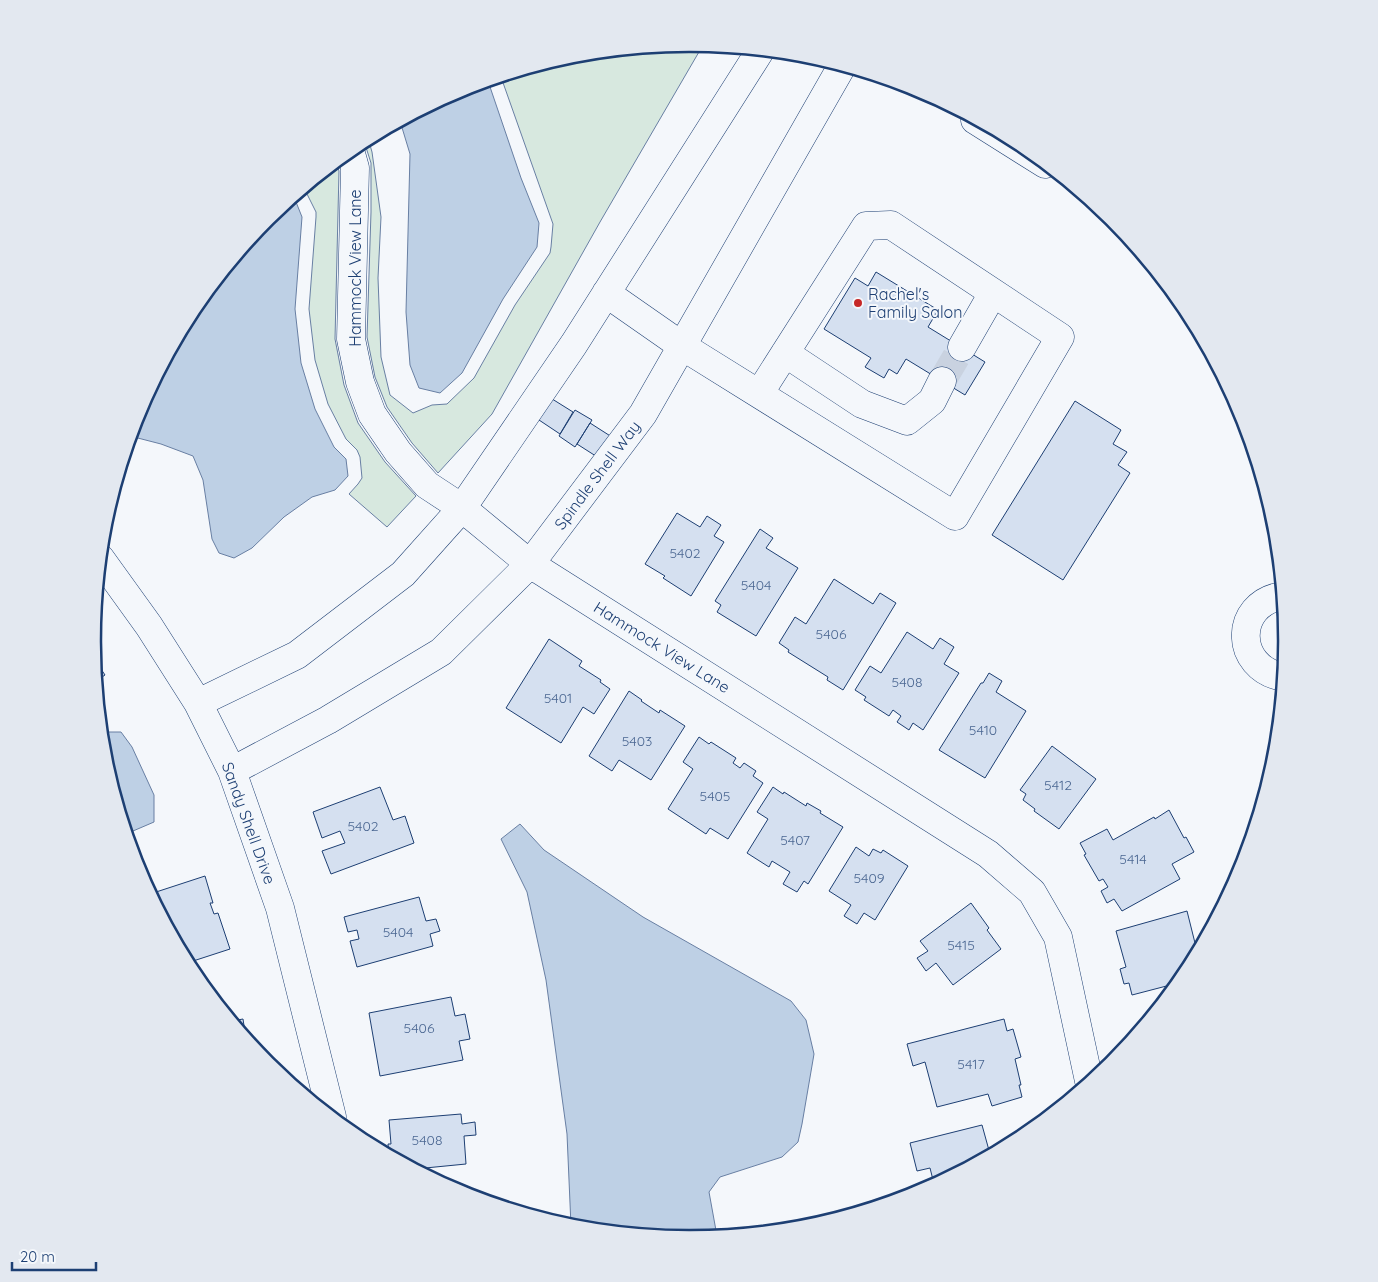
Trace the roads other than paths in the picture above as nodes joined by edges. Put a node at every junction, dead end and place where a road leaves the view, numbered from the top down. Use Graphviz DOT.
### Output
graph roads {
  1 [pos="756,57"];
  2 [pos="838,72"];
  3 [pos="352,159"];
  4 [pos="606,293"];
  5 [pos="993,293"];
  6 [pos="682,346"];
  7 [pos="962,348"];
  8 [pos="785,353"];
  9 [pos="942,381"];
  10 [pos="759,394"];
  11 [pos="462,508"];
  12 [pos="530,564"];
  13 [pos="106,566"];
  14 [pos="1275,598"];
  15 [pos="1276,676"];
  16 [pos="198,703"];
  17 [pos="232,771"];
  18 [pos="1087,1073"];
  19 [pos="329,1107"];
  1 -- 4 [label="street"];
  2 -- 6 [label="street, Spindle Shell Way"];
  3 -- 11 [label="street, Hammock View Lane"];
  4 -- 6 [label="street"];
  4 -- 11 [label="street"];
  5 -- 7 [label="street"];
  5 -- 8 [label="street"];
  5 -- 10 [label="street"];
  6 -- 10 [label="street"];
  6 -- 12 [label="street, Spindle Shell Way"];
  8 -- 9 [label="street"];
  8 -- 10 [label="street"];
  11 -- 12 [label="street, Hammock View Lane"];
  11 -- 16 [label="street"];
  12 -- 17 [label="street, Spindle Shell Way"];
  12 -- 18 [label="street, Hammock View Lane"];
  13 -- 16 [label="street, Sandy Shell Drive"];
  14 -- 15 [label="street"];
  16 -- 17 [label="street, Sandy Shell Drive"];
  17 -- 19 [label="street, Sandy Shell Drive"];
}
